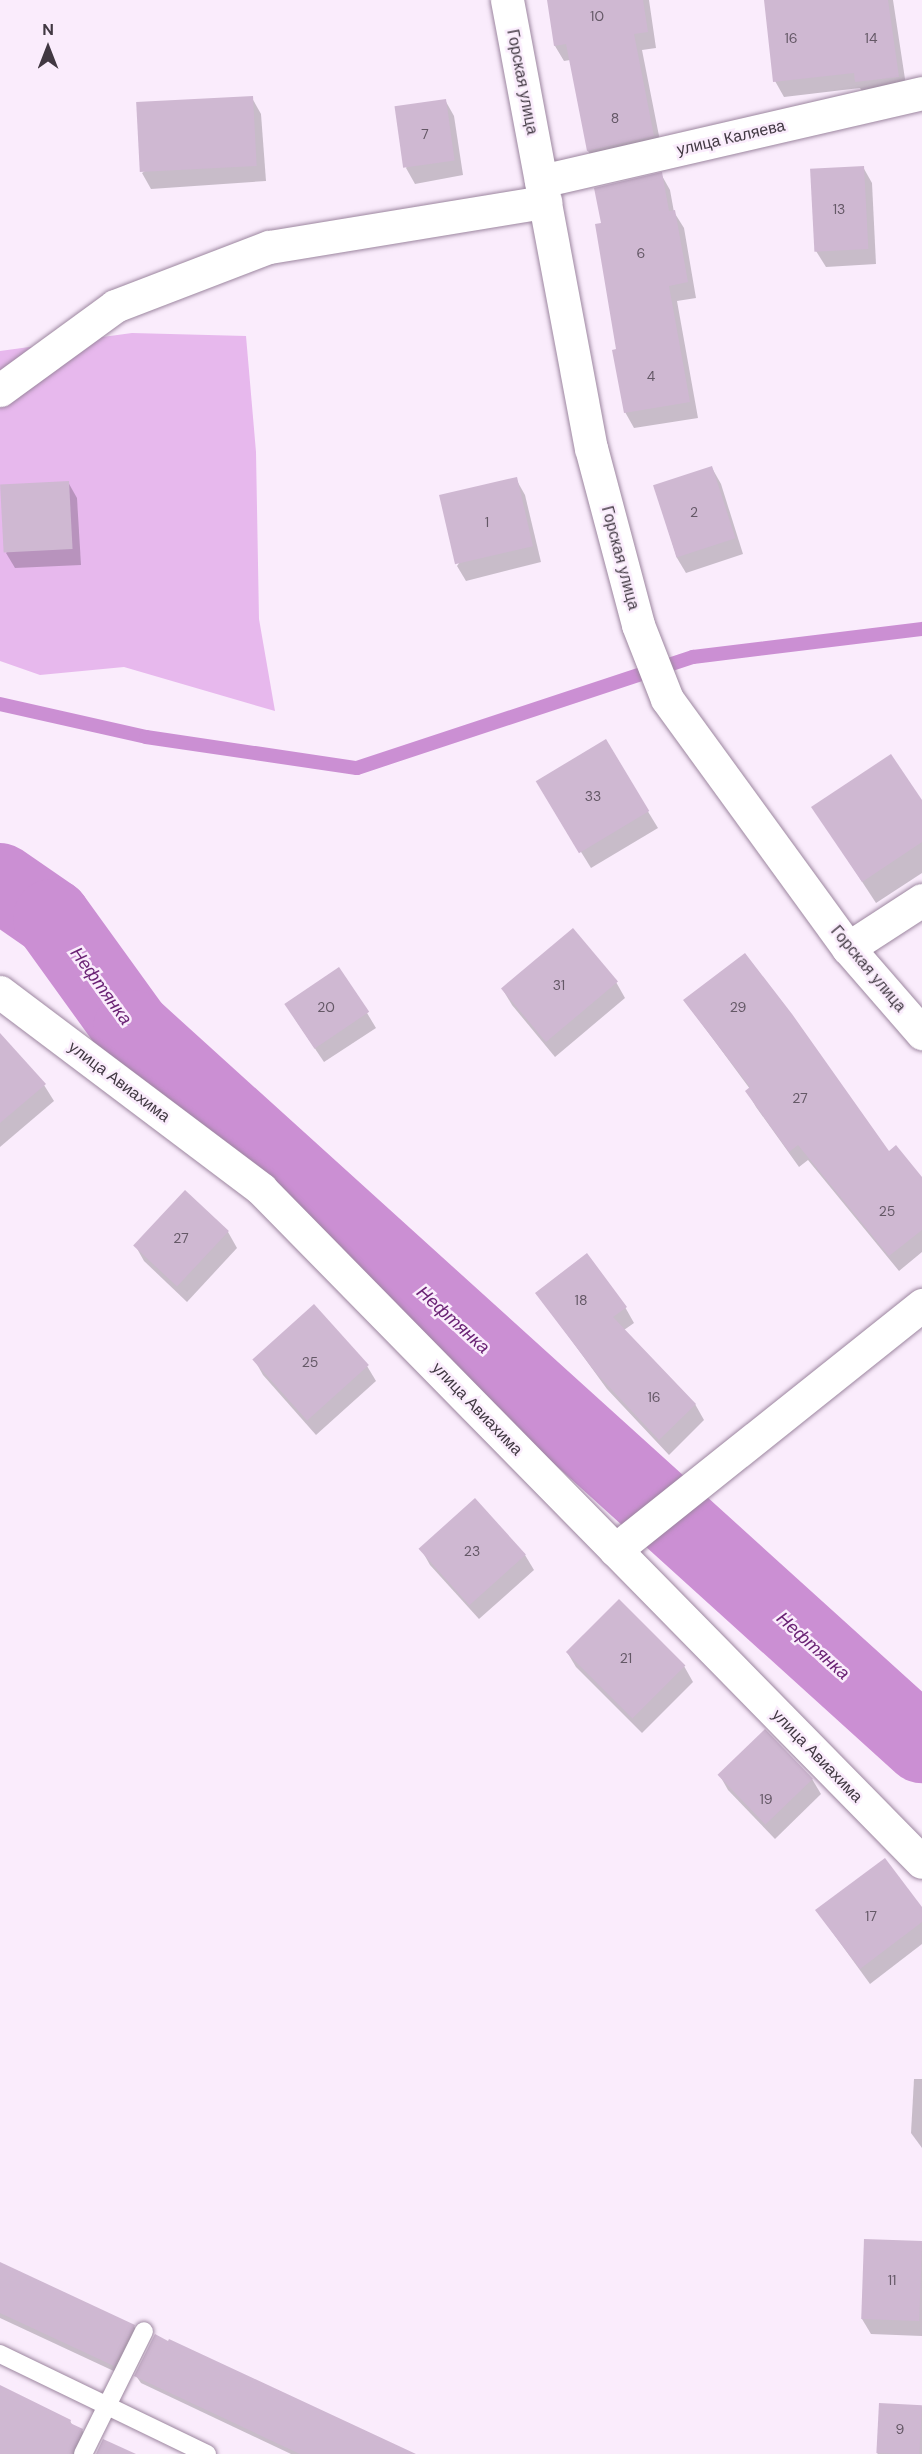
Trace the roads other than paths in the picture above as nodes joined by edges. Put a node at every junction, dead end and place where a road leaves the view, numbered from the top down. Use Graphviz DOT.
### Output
graph roads {
  1 [pos="507,0"];
  2 [pos="922,93"];
  3 [pos="543,192"];
  4 [pos="0,390"];
  5 [pos="922,900"];
  6 [pos="848,948"];
  7 [pos="0,992"];
  8 [pos="922,1033"];
  9 [pos="922,1305"];
  10 [pos="615,1550"];
  11 [pos="922,1862"];
  12 [pos="144,2331"];
  13 [pos="0,2354"];
  14 [pos="106,2407"];
  15 [pos="83,2454"];
  16 [pos="207,2454"];
  1 -- 3 [label="street, Горская улица"];
  2 -- 3 [label="street, улица Каляева"];
  3 -- 4 [label="street, улица Каляева"];
  3 -- 6 [label="street, Горская улица"];
  5 -- 6 [label="street"];
  6 -- 8 [label="street, Горская улица"];
  7 -- 10 [label="street, улица Авиахима"];
  9 -- 10 [label="street"];
  10 -- 11 [label="street, улица Авиахима"];
  12 -- 14 [label="lane"];
  13 -- 14 [label="lane"];
  14 -- 15 [label="lane"];
  14 -- 16 [label="lane"];
}
